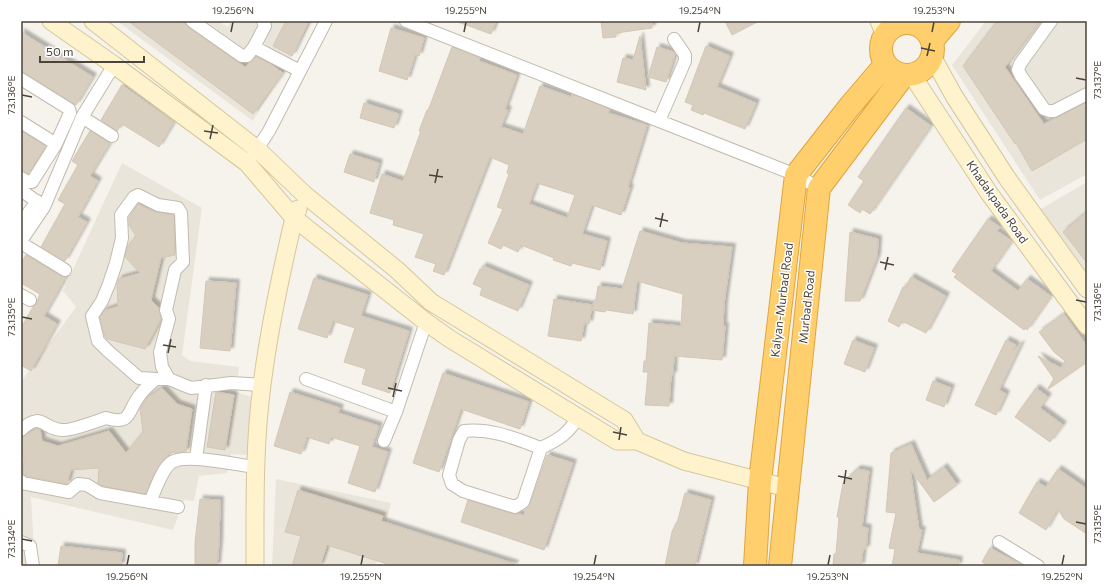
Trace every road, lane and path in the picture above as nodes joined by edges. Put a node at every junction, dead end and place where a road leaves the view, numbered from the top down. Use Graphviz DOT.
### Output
graph roads {
  1 [pos="51,21"];
  2 [pos="93,21"];
  3 [pos="192,21"];
  4 [pos="263,21"];
  5 [pos="326,21"];
  6 [pos="406,21"];
  7 [pos="949,21"];
  8 [pos="1051,21"];
  9 [pos="911,22"];
  10 [pos="882,28"];
  11 [pos="674,39"];
  12 [pos="254,47"];
  13 [pos="932,48"];
  14 [pos="114,65"];
  15 [pos="885,65"];
  16 [pos="300,71"];
  17 [pos="908,75"];
  18 [pos="21,79"];
  19 [pos="1087,94"];
  20 [pos="82,117"];
  21 [pos="659,121"];
  22 [pos="21,122"];
  23 [pos="70,130"];
  24 [pos="112,136"];
  25 [pos="56,144"];
  26 [pos="257,149"];
  27 [pos="247,164"];
  28 [pos="796,175"];
  29 [pos="21,178"];
  30 [pos="1012,185"];
  31 [pos="819,188"];
  32 [pos="21,190"];
  33 [pos="304,194"];
  34 [pos="994,199"];
  35 [pos="40,204"];
  36 [pos="294,218"];
  37 [pos="21,223"];
  38 [pos="21,242"];
  39 [pos="65,270"];
  40 [pos="1087,289"];
  41 [pos="426,322"];
  42 [pos="1087,326"];
  43 [pos="156,379"];
  44 [pos="169,379"];
  45 [pos="306,379"];
  46 [pos="206,385"];
  47 [pos="262,385"];
  48 [pos="396,412"];
  49 [pos="578,416"];
  50 [pos="21,430"];
  51 [pos="384,441"];
  52 [pos="638,441"];
  53 [pos="541,448"];
  54 [pos="196,459"];
  55 [pos="255,467"];
  56 [pos="760,481"];
  57 [pos="21,482"];
  58 [pos="788,488"];
  59 [pos="150,502"];
  60 [pos="178,506"];
  61 [pos="21,542"];
  62 [pos="999,542"];
  63 [pos="33,566"];
  64 [pos="255,566"];
  65 [pos="755,566"];
  66 [pos="780,566"];
  67 [pos="1038,566"];
  1 -- 14 [label="street"];
  2 -- 26 [label="street"];
  3 -- 12 [label="street"];
  4 -- 12 [label="street"];
  5 -- 16 [label="street"];
  6 -- 21 [label="street"];
  7 -- 13 [label="highway"];
  8 -- 19 [label="street"];
  9 -- 10 [label="highway"];
  9 -- 13 [label="highway"];
  10 -- 15 [label="highway"];
  11 -- 21 [label="street"];
  12 -- 16 [label="street"];
  13 -- 17 [label="highway"];
  13 -- 30 [label="street, Khadakpada Road"];
  14 -- 20 [label="street"];
  14 -- 27 [label="street"];
  15 -- 17 [label="highway"];
  15 -- 28 [label="highway"];
  16 -- 26 [label="street"];
  17 -- 31 [label="highway"];
  17 -- 34 [label="street, Khadakpada Road"];
  18 -- 23 [label="street"];
  20 -- 23 [label="street"];
  20 -- 24 [label="street"];
  21 -- 28 [label="street"];
  22 -- 25 [label="street"];
  23 -- 25 [label="street"];
  23 -- 35 [label="street"];
  25 -- 29 [label="street"];
  26 -- 27 [label="street"];
  26 -- 33 [label="street"];
  27 -- 36 [label="street"];
  28 -- 31 [label="street"];
  28 -- 56 [label="highway, Kalyan-Murbad Road"];
  30 -- 34 [label="street"];
  30 -- 40 [label="street, Khadakpada Road"];
  31 -- 58 [label="highway, Murbad Road"];
  32 -- 35 [label="street"];
  33 -- 36 [label="street"];
  33 -- 52 [label="street"];
  34 -- 42 [label="street, Khadakpada Road"];
  35 -- 37 [label="street"];
  35 -- 38 [label="street"];
  36 -- 41 [label="street"];
  36 -- 47 [label="street"];
  38 -- 39 [label="street"];
  41 -- 48 [label="street"];
  41 -- 49 [label="street"];
  43 -- 44 [label="street"];
  43 -- 44 [label="street"];
  43 -- 50 [label="street"];
  44 -- 46 [label="street"];
  45 -- 48 [label="street"];
  46 -- 47 [label="street"];
  46 -- 54 [label="street"];
  47 -- 55 [label="street"];
  48 -- 51 [label="street"];
  49 -- 52 [label="street"];
  49 -- 53 [label="street"];
  52 -- 56 [label="street"];
  53 -- 53 [label="street"];
  54 -- 55 [label="street"];
  54 -- 59 [label="street"];
  55 -- 64 [label="street"];
  56 -- 58 [label="street"];
  56 -- 65 [label="highway, Kalyan-Murbad Road"];
  57 -- 59 [label="street"];
  58 -- 66 [label="highway, Murbad Road"];
  59 -- 60 [label="street"];
  61 -- 63 [label="street"];
  62 -- 67 [label="street"];
}
